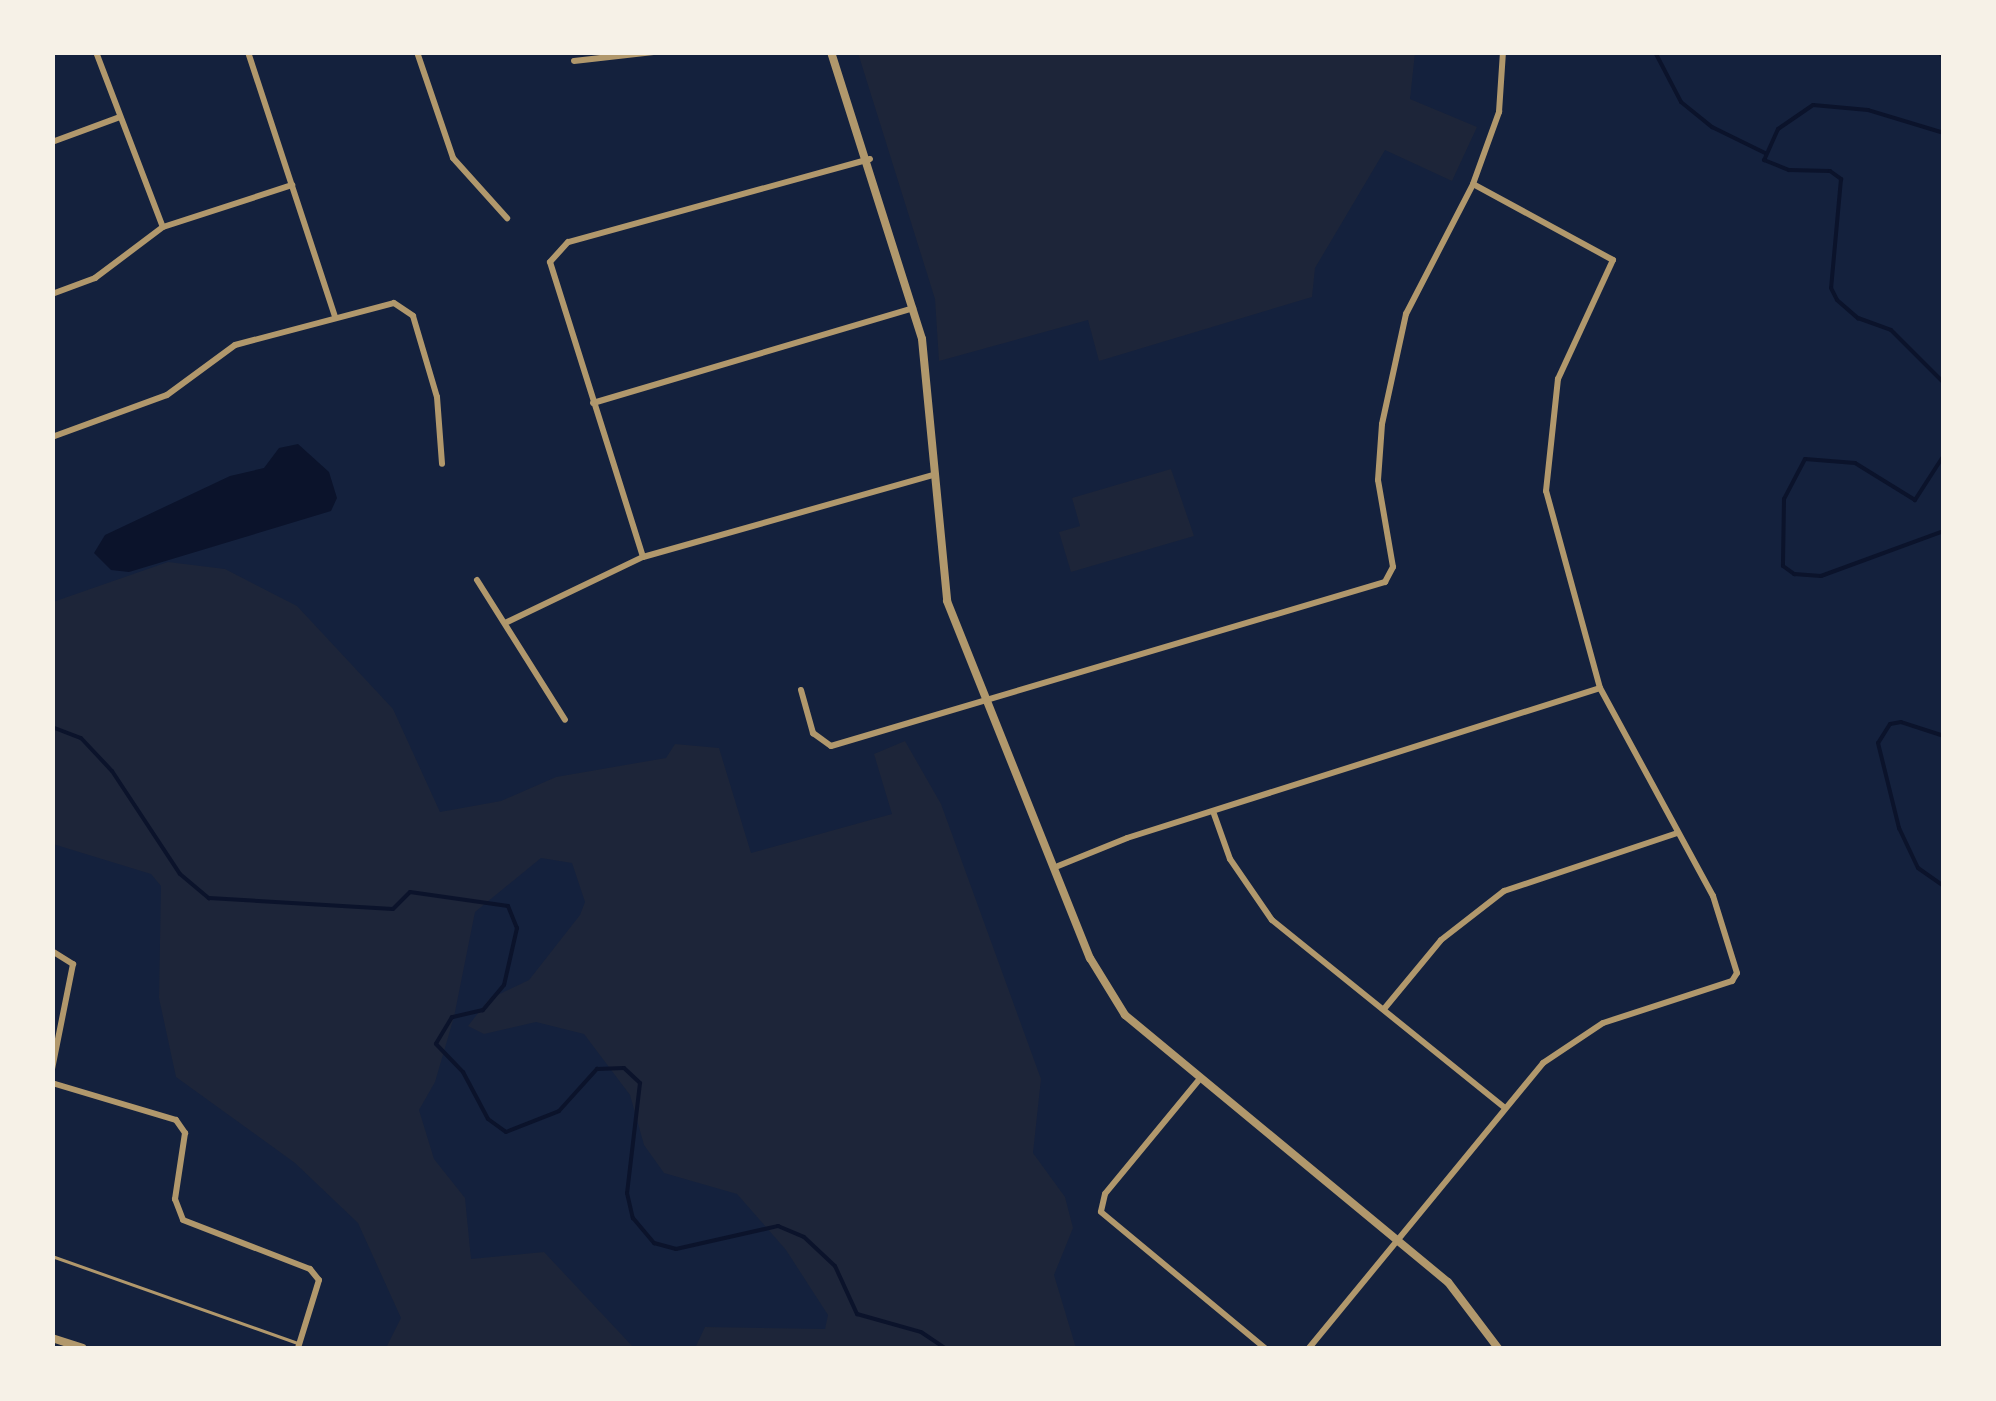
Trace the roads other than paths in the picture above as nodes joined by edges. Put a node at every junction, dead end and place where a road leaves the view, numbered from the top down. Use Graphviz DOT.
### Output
graph roads {
  1 [pos="96,52"];
  2 [pos="248,52"];
  3 [pos="417,52"];
  4 [pos="653,52"];
  5 [pos="831,52"];
  6 [pos="1503,52"];
  7 [pos="574,61"];
  8 [pos="120,117"];
  9 [pos="52,142"];
  10 [pos="870,159"];
  11 [pos="1473,184"];
  12 [pos="292,185"];
  13 [pos="506,218"];
  14 [pos="163,227"];
  15 [pos="52,294"];
  16 [pos="914,307"];
  17 [pos="335,316"];
  18 [pos="593,403"];
  19 [pos="52,437"];
  20 [pos="442,464"];
  21 [pos="932,475"];
  22 [pos="643,557"];
  23 [pos="477,580"];
  24 [pos="506,623"];
  25 [pos="1600,688"];
  26 [pos="801,690"];
  27 [pos="988,700"];
  28 [pos="565,720"];
  29 [pos="1214,814"];
  30 [pos="1676,833"];
  31 [pos="1058,866"];
  32 [pos="52,951"];
  33 [pos="1384,1010"];
  34 [pos="52,1070"];
  35 [pos="1198,1081"];
  36 [pos="52,1083"];
  37 [pos="1505,1108"];
  38 [pos="1398,1239"];
  39 [pos="52,1256"];
  40 [pos="52,1338"];
  41 [pos="299,1346"];
  42 [pos="82,1348"];
  43 [pos="1265,1348"];
  44 [pos="1308,1348"];
  45 [pos="1498,1348"];
  1 -- 8 [label="street"];
  2 -- 12 [label="street"];
  3 -- 13 [label="street"];
  4 -- 7 [label="street"];
  5 -- 10 [label="street"];
  6 -- 11 [label="street"];
  8 -- 9 [label="street"];
  8 -- 14 [label="street"];
  10 -- 16 [label="street"];
  10 -- 18 [label="street"];
  11 -- 25 [label="street"];
  11 -- 27 [label="street"];
  12 -- 14 [label="street"];
  12 -- 17 [label="street"];
  14 -- 15 [label="street"];
  16 -- 18 [label="street"];
  16 -- 21 [label="street"];
  17 -- 19 [label="street"];
  17 -- 20 [label="street"];
  18 -- 22 [label="street"];
  21 -- 22 [label="street"];
  21 -- 27 [label="street"];
  22 -- 24 [label="street"];
  23 -- 24 [label="street"];
  24 -- 28 [label="street"];
  25 -- 29 [label="street"];
  25 -- 30 [label="street"];
  26 -- 27 [label="street"];
  27 -- 31 [label="street"];
  29 -- 31 [label="street"];
  29 -- 33 [label="street"];
  30 -- 33 [label="street"];
  30 -- 37 [label="street"];
  31 -- 35 [label="street"];
  32 -- 34 [label="street"];
  33 -- 37 [label="street"];
  35 -- 38 [label="street"];
  35 -- 43 [label="street"];
  36 -- 41 [label="street"];
  37 -- 38 [label="street"];
  38 -- 44 [label="street"];
  38 -- 45 [label="street"];
  39 -- 41 [label="lane"];
  40 -- 42 [label="street"];
}
